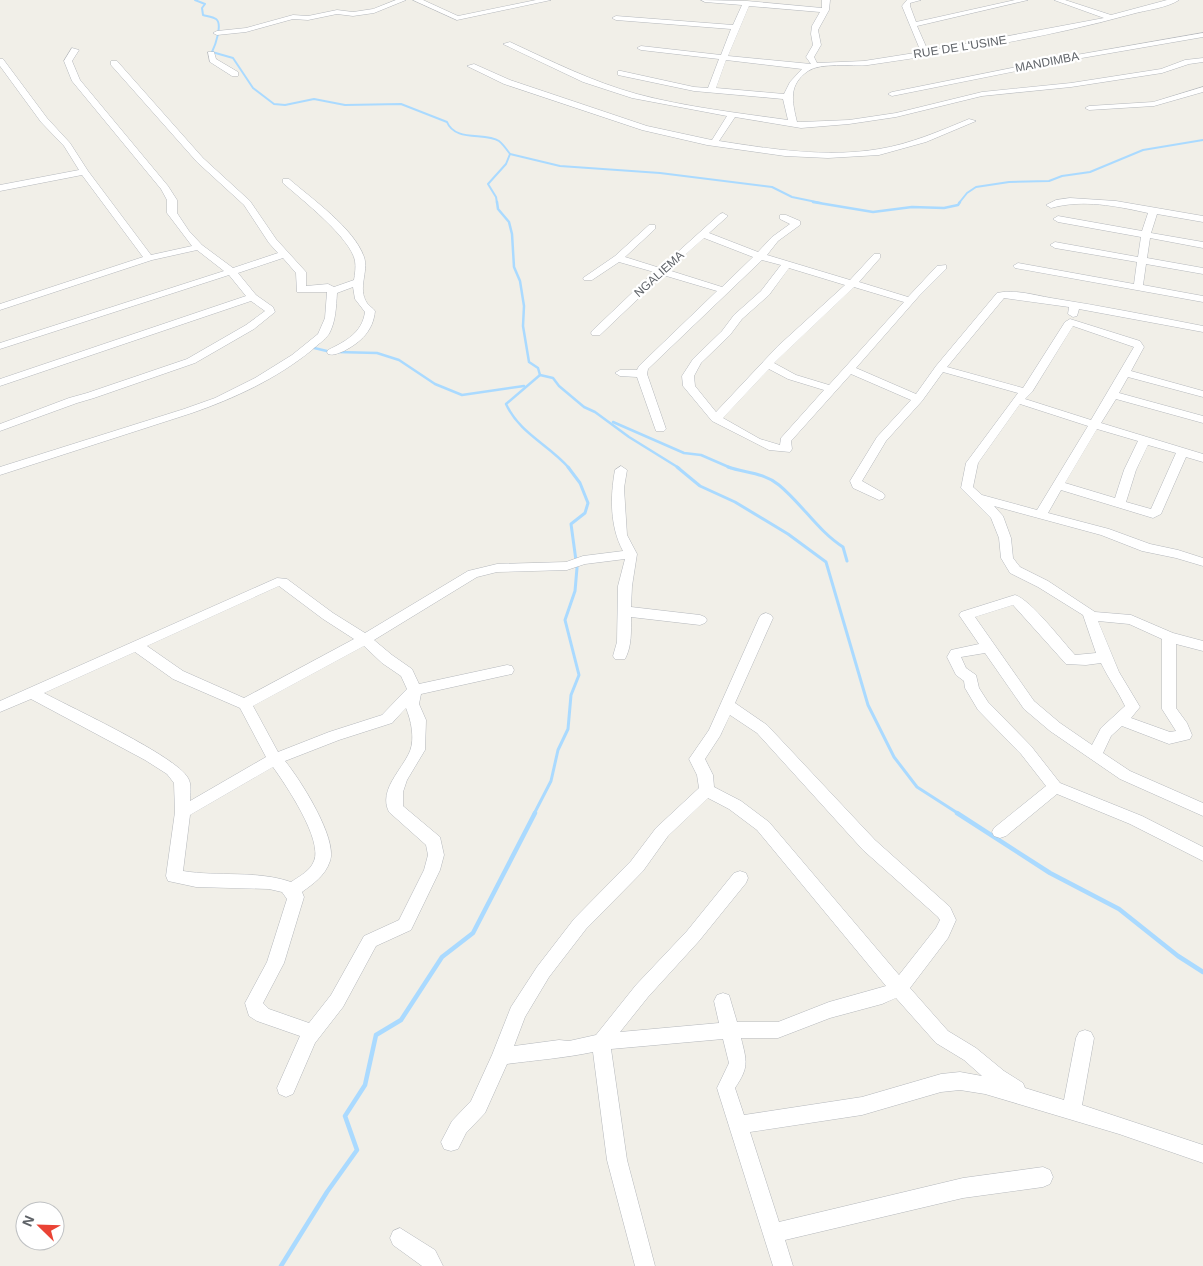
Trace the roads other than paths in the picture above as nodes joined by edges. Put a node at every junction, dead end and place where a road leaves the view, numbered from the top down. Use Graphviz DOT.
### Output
graph roads {
  1 [pos="402,0"];
  2 [pos="417,0"];
  3 [pos="547,0"];
  4 [pos="705,0"];
  5 [pos="826,0"];
  6 [pos="917,0"];
  7 [pos="1024,0"];
  8 [pos="1058,0"];
  9 [pos="1175,0"];
  10 [pos="747,3"];
  11 [pos="486,5"];
  12 [pos="493,10"];
  13 [pos="825,10"];
  14 [pos="616,18"];
  15 [pos="1112,18"];
  16 [pos="913,25"];
  17 [pos="735,27"];
  18 [pos="217,33"];
  19 [pos="1203,35"];
  20 [pos="507,44"];
  21 [pos="641,48"];
  22 [pos="75,50"];
  23 [pos="925,52"];
  24 [pos="212,54"];
  25 [pos="725,57"];
  26 [pos="1203,60"];
  27 [pos="0,61"];
  28 [pos="114,63"];
  29 [pos="471,66"];
  30 [pos="811,66"];
  31 [pos="621,73"];
  32 [pos="234,74"];
  33 [pos="1203,89"];
  34 [pos="711,91"];
  35 [pos="892,94"];
  36 [pos="786,97"];
  37 [pos="1089,108"];
  38 [pos="732,115"];
  39 [pos="972,121"];
  40 [pos="793,124"];
  41 [pos="714,143"];
  42 [pos="84,172"];
  43 [pos="286,181"];
  44 [pos="0,188"];
  45 [pos="1051,205"];
  46 [pos="1153,211"];
  47 [pos="723,216"];
  48 [pos="783,217"];
  49 [pos="1203,219"];
  50 [pos="1058,220"];
  51 [pos="652,227"];
  52 [pos="703,234"];
  53 [pos="1146,235"];
  54 [pos="1055,245"];
  55 [pos="1203,245"];
  56 [pos="199,247"];
  57 [pos="285,254"];
  58 [pos="760,256"];
  59 [pos="877,256"];
  60 [pos="149,258"];
  61 [pos="618,258"];
  62 [pos="1142,261"];
  63 [pos="787,264"];
  64 [pos="1018,266"];
  65 [pos="943,267"];
  66 [pos="662,270"];
  67 [pos="1203,271"];
  68 [pos="232,272"];
  69 [pos="588,278"];
  70 [pos="358,282"];
  71 [pos="853,283"];
  72 [pos="1138,287"];
  73 [pos="723,290"];
  74 [pos="332,291"];
  75 [pos="252,296"];
  76 [pos="1203,299"];
  77 [pos="911,301"];
  78 [pos="1075,306"];
  79 [pos="0,307"];
  80 [pos="1070,322"];
  81 [pos="1203,329"];
  82 [pos="596,333"];
  83 [pos="0,346"];
  84 [pos="332,352"];
  85 [pos="768,364"];
  86 [pos="940,368"];
  87 [pos="850,370"];
  88 [pos="620,373"];
  89 [pos="1125,373"];
  90 [pos="642,374"];
  91 [pos="0,383"];
  92 [pos="832,389"];
  93 [pos="1112,394"];
  94 [pos="1203,394"];
  95 [pos="1022,396"];
  96 [pos="918,399"];
  97 [pos="716,419"];
  98 [pos="1203,420"];
  99 [pos="1094,425"];
  100 [pos="0,428"];
  101 [pos="660,429"];
  102 [pos="1144,441"];
  103 [pos="1182,452"];
  104 [pos="1203,458"];
  105 [pos="621,470"];
  106 [pos="0,471"];
  107 [pos="1057,485"];
  108 [pos="879,496"];
  109 [pos="977,497"];
  110 [pos="1119,505"];
  111 [pos="1040,516"];
  112 [pos="631,554"];
  113 [pos="1203,562"];
  114 [pos="625,610"];
  115 [pos="1090,616"];
  116 [pos="766,618"];
  117 [pos="700,620"];
  118 [pos="1169,637"];
  119 [pos="365,639"];
  120 [pos="136,646"];
  121 [pos="990,646"];
  122 [pos="1203,646"];
  123 [pos="620,656"];
  124 [pos="1105,657"];
  125 [pos="508,670"];
  126 [pos="415,690"];
  127 [pos="32,693"];
  128 [pos="245,704"];
  129 [pos="728,706"];
  130 [pos="0,707"];
  131 [pos="1119,719"];
  132 [pos="1095,755"];
  133 [pos="274,759"];
  134 [pos="1055,787"];
  135 [pos="707,790"];
  136 [pos="1203,810"];
  137 [pos="183,812"];
  138 [pos="1000,832"];
  139 [pos="1203,854"];
  140 [pos="740,878"];
  141 [pos="291,892"];
  142 [pos="899,988"];
  143 [pos="723,1001"];
  144 [pos="731,1030"];
  145 [pos="312,1032"];
  146 [pos="1085,1038"];
  147 [pos="600,1042"];
  148 [pos="501,1056"];
  149 [pos="286,1088"];
  150 [pos="1029,1098"];
  151 [pos="1072,1111"];
  152 [pos="738,1126"];
  153 [pos="451,1142"];
  154 [pos="1203,1154"];
  155 [pos="1042,1177"];
  156 [pos="773,1233"];
  157 [pos="400,1238"];
  158 [pos="433,1266"];
  159 [pos="645,1266"];
  160 [pos="783,1266"];
  1 -- 18 [label="street"];
  2 -- 12 [label="street"];
  3 -- 12 [label="street"];
  4 -- 10 [label="street"];
  5 -- 13 [label="street"];
  6 -- 16 [label="street"];
  7 -- 16 [label="street"];
  8 -- 15 [label="street"];
  9 -- 15 [label="street, RUE DE L'USINE"];
  10 -- 13 [label="street"];
  10 -- 17 [label="street"];
  11 -- 12 [label="street"];
  13 -- 30 [label="street"];
  14 -- 17 [label="street"];
  15 -- 23 [label="street, RUE DE L'USINE"];
  16 -- 23 [label="street"];
  17 -- 25 [label="street"];
  19 -- 35 [label="street, MANDIMBA"];
  20 -- 38 [label="street"];
  21 -- 25 [label="street, RUE DE L'USINE"];
  22 -- 56 [label="street"];
  23 -- 30 [label="street, RUE DE L'USINE"];
  24 -- 32 [label="street"];
  25 -- 30 [label="street, RUE DE L'USINE"];
  25 -- 34 [label="street"];
  26 -- 40 [label="street"];
  27 -- 42 [label="street"];
  28 -- 57 [label="street"];
  29 -- 41 [label="street"];
  30 -- 36 [label="street"];
  31 -- 34 [label="street"];
  33 -- 37 [label="street"];
  34 -- 36 [label="street"];
  36 -- 40 [label="street"];
  38 -- 40 [label="street"];
  38 -- 41 [label="street"];
  39 -- 41 [label="street"];
  42 -- 44 [label="street"];
  42 -- 60 [label="street"];
  43 -- 70 [label="street"];
  45 -- 46 [label="street"];
  46 -- 49 [label="street"];
  46 -- 53 [label="street"];
  47 -- 52 [label="street, NGALIEMA"];
  48 -- 58 [label="street"];
  50 -- 53 [label="street"];
  51 -- 61 [label="street"];
  52 -- 58 [label="street"];
  52 -- 66 [label="street, NGALIEMA"];
  53 -- 55 [label="street"];
  53 -- 62 [label="street"];
  54 -- 62 [label="street"];
  56 -- 60 [label="street"];
  56 -- 68 [label="street"];
  57 -- 68 [label="street"];
  57 -- 74 [label="street"];
  58 -- 63 [label="street"];
  58 -- 73 [label="street"];
  59 -- 71 [label="street"];
  60 -- 79 [label="street"];
  61 -- 66 [label="street"];
  61 -- 69 [label="street"];
  62 -- 67 [label="street"];
  62 -- 72 [label="street"];
  63 -- 71 [label="street"];
  63 -- 97 [label="street"];
  64 -- 72 [label="street"];
  65 -- 77 [label="street"];
  66 -- 73 [label="street"];
  66 -- 82 [label="street, NGALIEMA"];
  68 -- 75 [label="street"];
  68 -- 83 [label="street"];
  70 -- 74 [label="street"];
  70 -- 84 [label="street"];
  71 -- 77 [label="street"];
  71 -- 85 [label="street"];
  72 -- 76 [label="street"];
  73 -- 90 [label="street"];
  74 -- 106 [label="street"];
  75 -- 91 [label="street"];
  75 -- 100 [label="street"];
  77 -- 87 [label="street"];
  78 -- 80 [label="street"];
  78 -- 81 [label="street"];
  78 -- 86 [label="street"];
  80 -- 89 [label="street"];
  80 -- 95 [label="street"];
  85 -- 92 [label="street"];
  85 -- 97 [label="street"];
  86 -- 95 [label="street"];
  86 -- 96 [label="street"];
  87 -- 92 [label="street"];
  87 -- 96 [label="street"];
  88 -- 90 [label="street"];
  89 -- 93 [label="street"];
  89 -- 94 [label="street"];
  90 -- 101 [label="street"];
  92 -- 97 [label="street"];
  93 -- 98 [label="street"];
  93 -- 99 [label="street"];
  95 -- 99 [label="street"];
  95 -- 109 [label="street"];
  96 -- 108 [label="street"];
  99 -- 102 [label="street"];
  99 -- 107 [label="street"];
  102 -- 103 [label="street"];
  102 -- 110 [label="street"];
  103 -- 104 [label="street"];
  103 -- 110 [label="street"];
  105 -- 112 [label="street"];
  107 -- 110 [label="street"];
  107 -- 111 [label="street"];
  109 -- 111 [label="street"];
  109 -- 115 [label="street"];
  111 -- 113 [label="street"];
  112 -- 114 [label="street"];
  112 -- 119 [label="street"];
  114 -- 117 [label="street"];
  114 -- 123 [label="street"];
  115 -- 118 [label="street"];
  115 -- 124 [label="street"];
  116 -- 129 [label="street"];
  118 -- 122 [label="street"];
  118 -- 131 [label="street"];
  119 -- 120 [label="street"];
  119 -- 126 [label="street"];
  119 -- 128 [label="street"];
  120 -- 127 [label="street"];
  120 -- 128 [label="street"];
  121 -- 124 [label="street"];
  121 -- 132 [label="street"];
  121 -- 134 [label="street"];
  124 -- 131 [label="street"];
  125 -- 126 [label="street"];
  126 -- 133 [label="street"];
  126 -- 145 [label="street"];
  127 -- 130 [label="street"];
  127 -- 137 [label="street"];
  128 -- 133 [label="street"];
  129 -- 135 [label="street"];
  129 -- 142 [label="street"];
  131 -- 132 [label="street"];
  132 -- 136 [label="street"];
  133 -- 137 [label="street"];
  133 -- 141 [label="street"];
  134 -- 138 [label="street"];
  134 -- 139 [label="street"];
  135 -- 142 [label="street"];
  135 -- 148 [label="street"];
  137 -- 141 [label="street"];
  140 -- 147 [label="street"];
  141 -- 145 [label="street"];
  142 -- 144 [label="street"];
  142 -- 150 [label="street"];
  143 -- 144 [label="street"];
  144 -- 147 [label="street"];
  144 -- 152 [label="street"];
  145 -- 149 [label="street"];
  146 -- 151 [label="street"];
  147 -- 148 [label="street"];
  147 -- 159 [label="street"];
  148 -- 153 [label="street"];
  150 -- 151 [label="street"];
  150 -- 152 [label="street"];
  151 -- 154 [label="street"];
  152 -- 156 [label="street"];
  155 -- 156 [label="street"];
  156 -- 160 [label="street"];
  157 -- 158 [label="street"];
}
